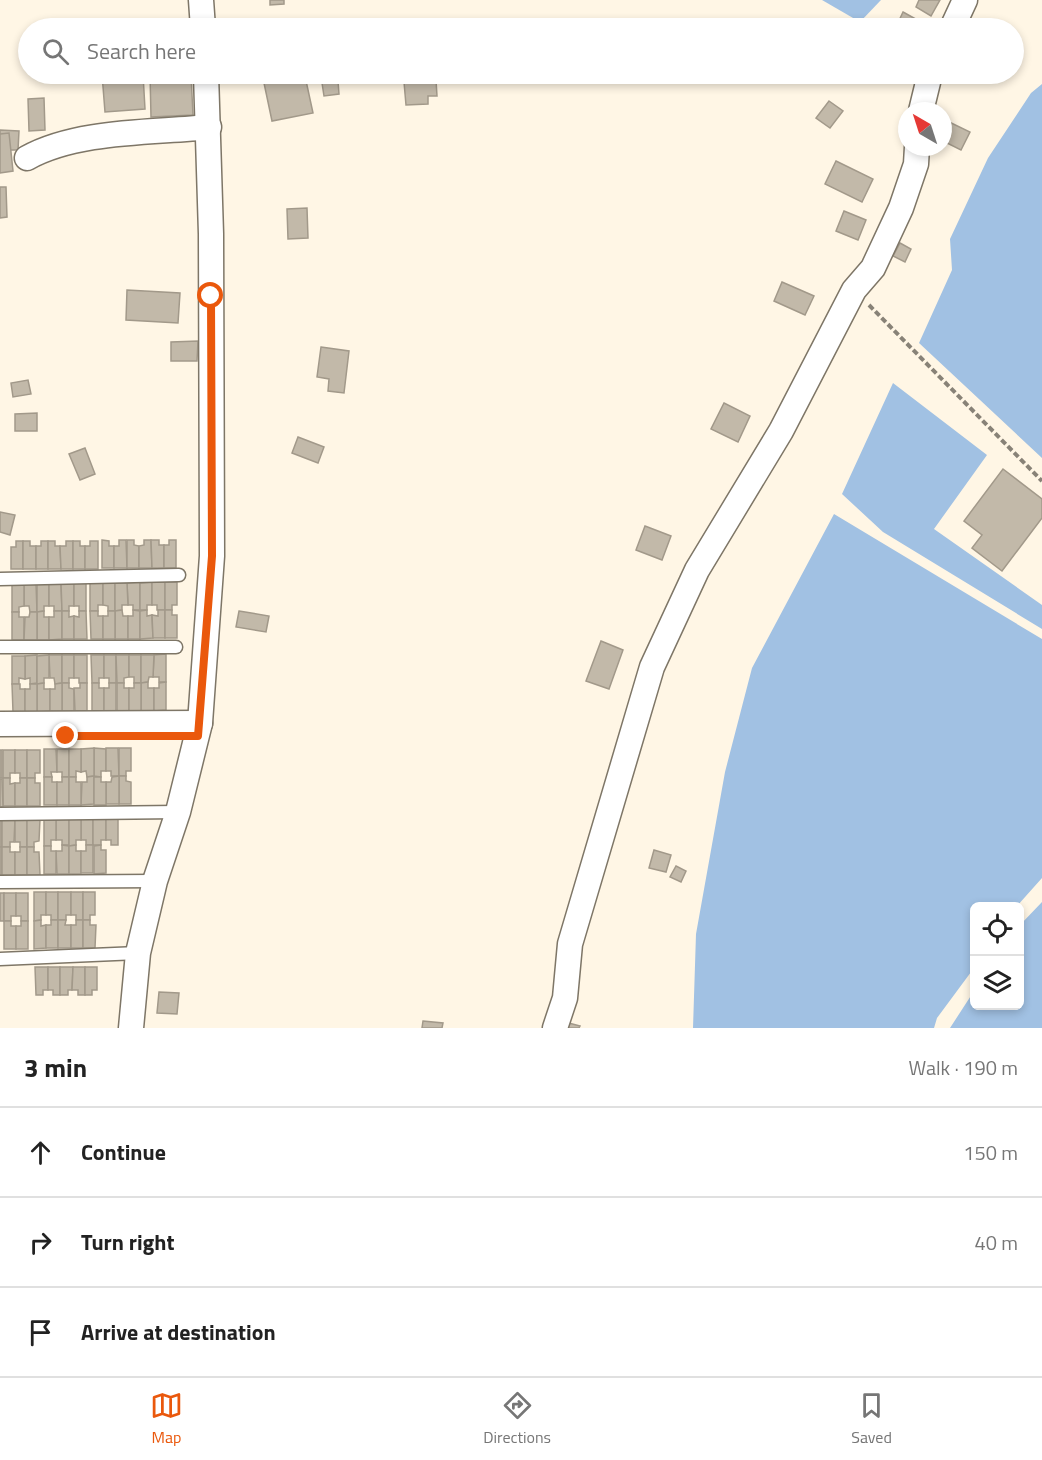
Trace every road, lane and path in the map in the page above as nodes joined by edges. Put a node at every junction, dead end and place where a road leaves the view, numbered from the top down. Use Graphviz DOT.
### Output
graph roads {
  1 [pos="201,0"];
  2 [pos="965,0"];
  3 [pos="202,18"];
  4 [pos="957,18"];
  5 [pos="207,84"];
  6 [pos="928,84"];
  7 [pos="923,102"];
  8 [pos="209,127"];
  9 [pos="916,156"];
  10 [pos="27,158"];
  11 [pos="854,290"];
  12 [pos="1042,481"];
  13 [pos="179,575"];
  14 [pos="0,579"];
  15 [pos="0,647"];
  16 [pos="176,647"];
  17 [pos="0,724"];
  18 [pos="199,729"];
  19 [pos="0,737"];
  20 [pos="178,812"];
  21 [pos="0,814"];
  22 [pos="155,881"];
  23 [pos="0,882"];
  24 [pos="138,953"];
  25 [pos="0,959"];
  26 [pos="131,1028"];
  27 [pos="555,1028"];
  1 -- 3 [label="street"];
  2 -- 4 [label="street"];
  5 -- 8 [label="street"];
  6 -- 7 [label="street"];
  8 -- 10 [label="street"];
  8 -- 18 [label="street"];
  9 -- 11 [label="street"];
  11 -- 12 [label="path"];
  11 -- 27 [label="street"];
  13 -- 14 [label="lane"];
  15 -- 16 [label="lane"];
  17 -- 18 [label="street"];
  18 -- 19 [label="street"];
  18 -- 20 [label="street"];
  20 -- 21 [label="lane"];
  20 -- 22 [label="street"];
  22 -- 23 [label="lane"];
  22 -- 24 [label="street"];
  24 -- 25 [label="lane"];
  24 -- 26 [label="street"];
}
